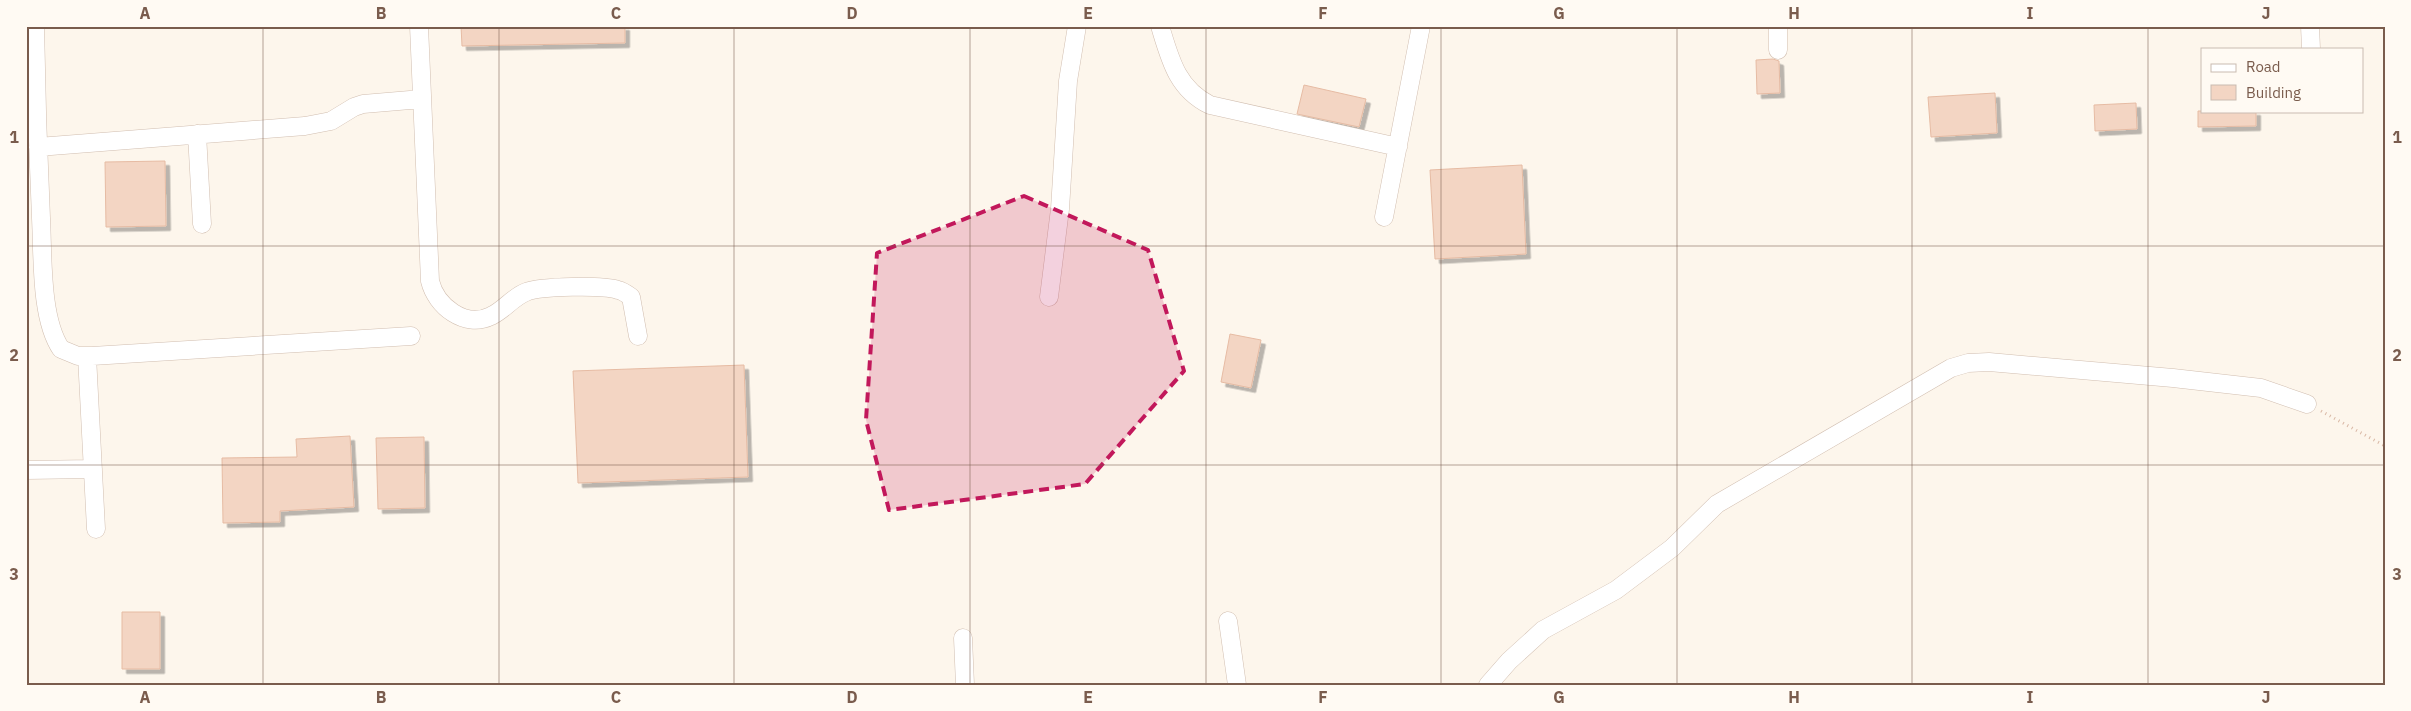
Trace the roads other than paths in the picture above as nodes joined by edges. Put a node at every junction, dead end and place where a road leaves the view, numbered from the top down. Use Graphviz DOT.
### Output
graph roads {
  1 [pos="35,26"];
  2 [pos="419,26"];
  3 [pos="1077,26"];
  4 [pos="1160,26"];
  5 [pos="1421,26"];
  6 [pos="1778,26"];
  7 [pos="2310,26"];
  8 [pos="2311,48"];
  9 [pos="1778,50"];
  10 [pos="422,99"];
  11 [pos="197,134"];
  12 [pos="38,147"];
  13 [pos="1398,147"];
  14 [pos="1384,217"];
  15 [pos="202,224"];
  16 [pos="1049,297"];
  17 [pos="411,336"];
  18 [pos="638,336"];
  19 [pos="87,356"];
  20 [pos="2307,404"];
  21 [pos="93,469"];
  22 [pos="26,470"];
  23 [pos="96,529"];
  24 [pos="1228,621"];
  25 [pos="963,638"];
  26 [pos="965,685"];
  27 [pos="1237,685"];
  28 [pos="1488,685"];
  1 -- 12 [label="street"];
  2 -- 10 [label="street"];
  3 -- 16 [label="street"];
  4 -- 13 [label="street"];
  5 -- 13 [label="street"];
  6 -- 9 [label="street"];
  7 -- 8 [label="street"];
  10 -- 11 [label="street"];
  10 -- 18 [label="street"];
  11 -- 12 [label="street"];
  11 -- 15 [label="street"];
  12 -- 19 [label="street"];
  13 -- 14 [label="street"];
  17 -- 19 [label="street"];
  19 -- 21 [label="street"];
  20 -- 28 [label="street"];
  21 -- 22 [label="street"];
  21 -- 23 [label="street"];
  24 -- 27 [label="street"];
  25 -- 26 [label="street"];
}
